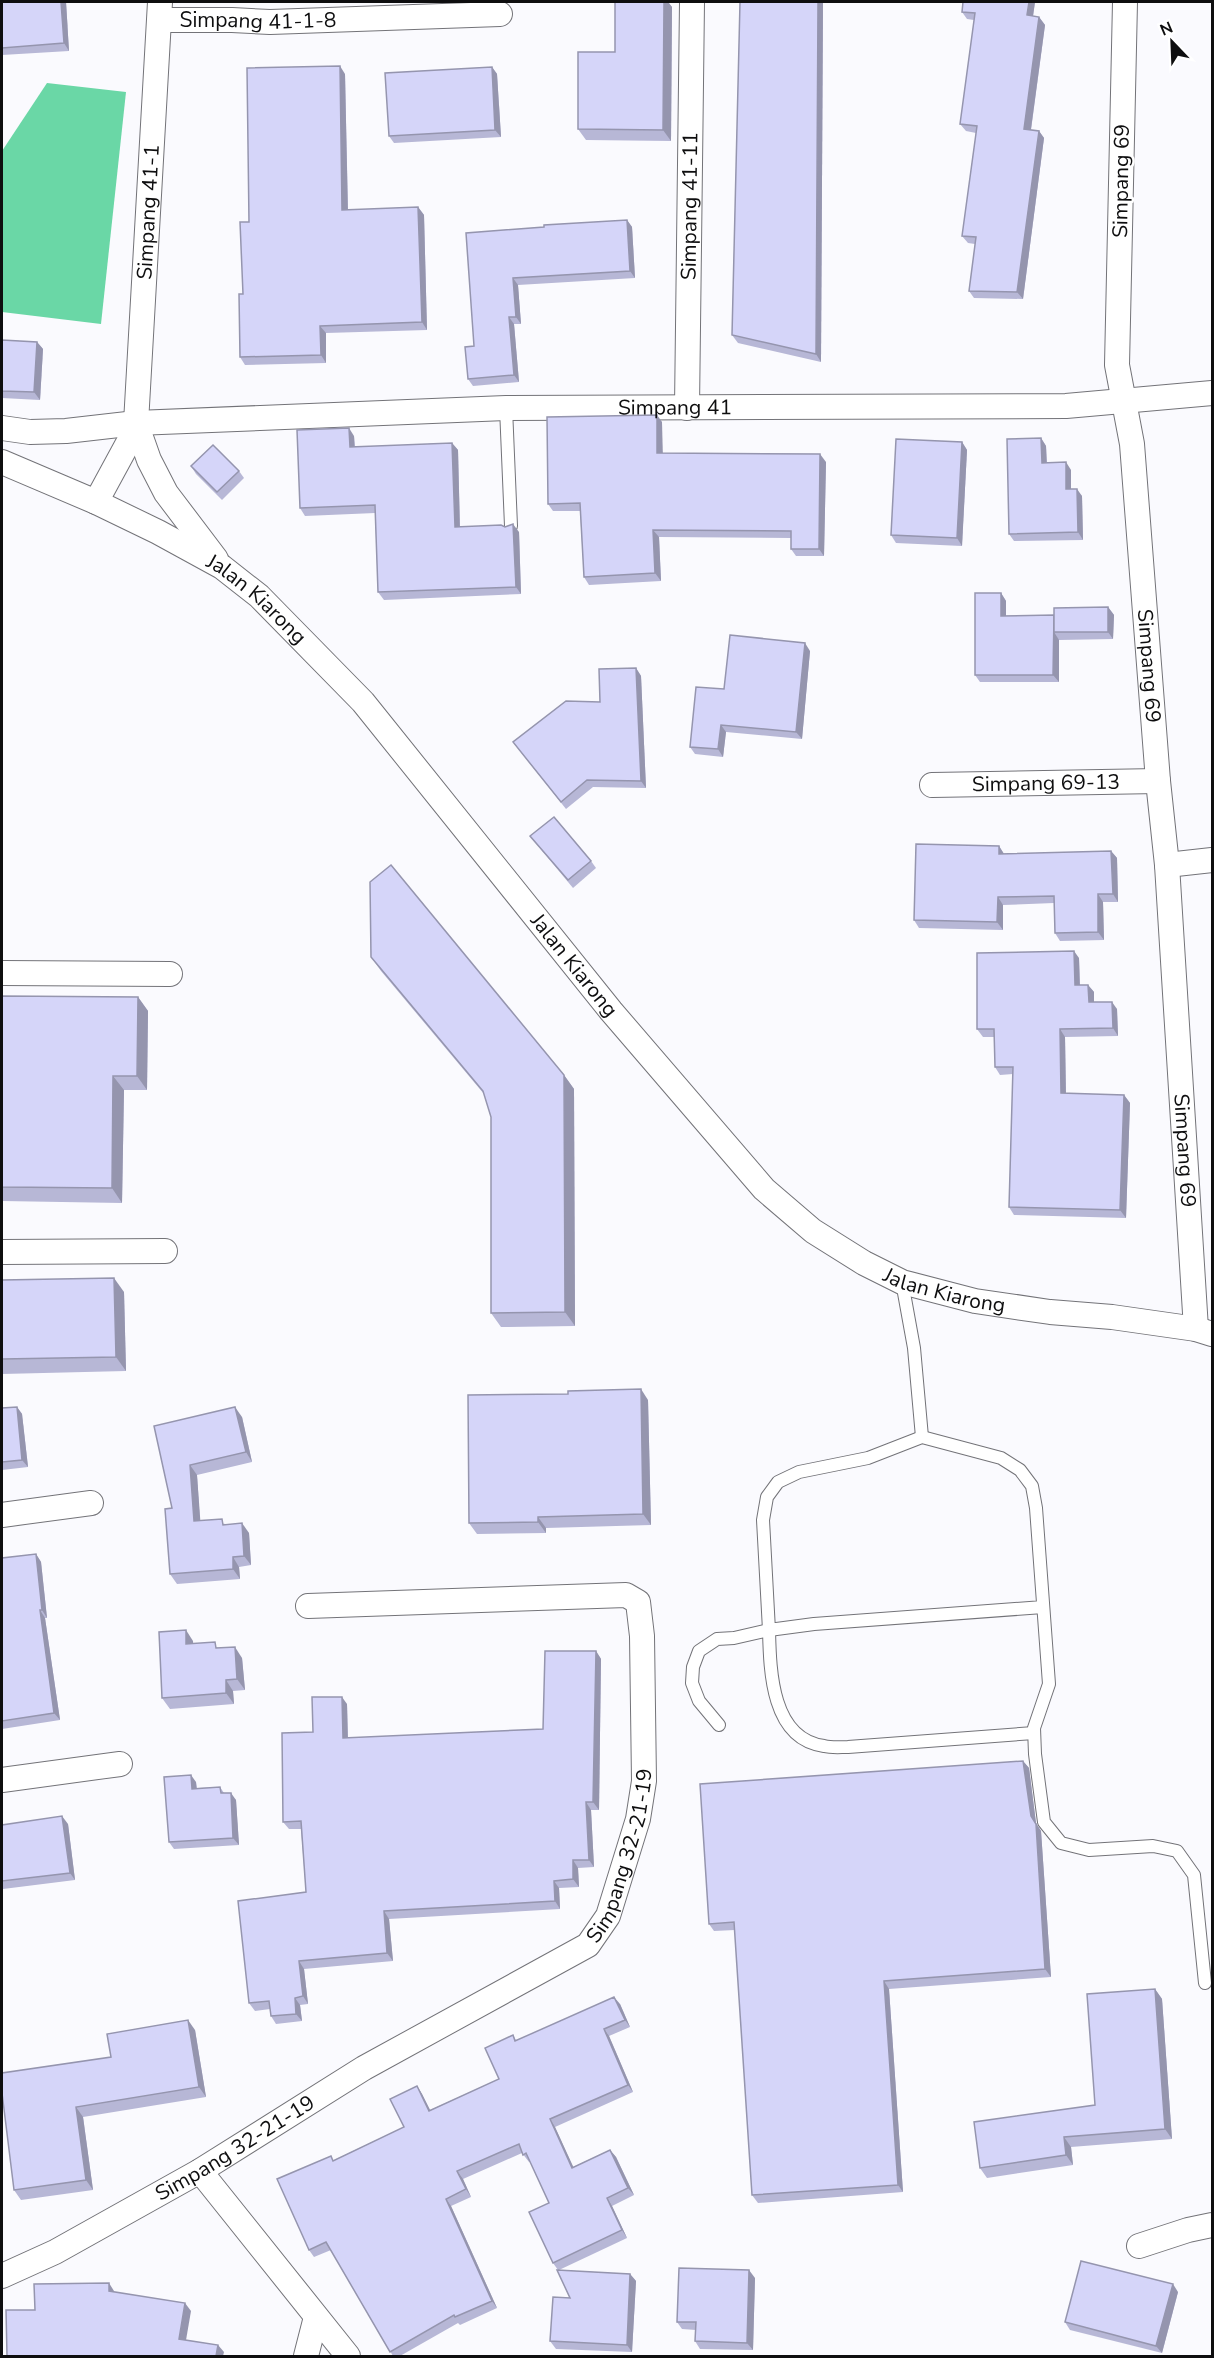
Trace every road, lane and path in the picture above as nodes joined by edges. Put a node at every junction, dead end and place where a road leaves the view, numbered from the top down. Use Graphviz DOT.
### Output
graph roads {
  1 [pos="692,2"];
  2 [pos="1125,2"];
  3 [pos="160,11"];
  4 [pos="500,14"];
  5 [pos="1212,393"];
  6 [pos="1123,401"];
  7 [pos="506,408"];
  8 [pos="687,408"];
  9 [pos="136,423"];
  10 [pos="2,428"];
  11 [pos="2,462"];
  12 [pos="96,502"];
  13 [pos="511,526"];
  14 [pos="222,567"];
  15 [pos="1158,781"];
  16 [pos="932,785"];
  17 [pos="1212,860"];
  18 [pos="1167,865"];
  19 [pos="2,973"];
  20 [pos="170,974"];
  21 [pos="165,1251"];
  22 [pos="2,1252"];
  23 [pos="902,1282"];
  24 [pos="1204,1332"];
  25 [pos="922,1437"];
  26 [pos="91,1503"];
  27 [pos="2,1515"];
  28 [pos="308,1606"];
  29 [pos="1043,1608"];
  30 [pos="769,1630"];
  31 [pos="719,1725"];
  32 [pos="1034,1733"];
  33 [pos="120,1764"];
  34 [pos="2,1780"];
  35 [pos="1205,1983"];
  36 [pos="200,2171"];
  37 [pos="1212,2225"];
  38 [pos="1139,2246"];
  39 [pos="2,2276"];
  40 [pos="316,2317"];
  41 [pos="306,2356"];
  42 [pos="348,2356"];
  1 -- 8 [label="street, Simpang 41-11"];
  2 -- 6 [label="street, Simpang 69"];
  3 -- 4 [label="street, Simpang 41-1-8"];
  3 -- 9 [label="street, Simpang 41-1"];
  5 -- 6 [label="street, Simpang 41"];
  6 -- 8 [label="street, Simpang 41"];
  6 -- 15 [label="street, Simpang 69"];
  7 -- 8 [label="street, Simpang 41"];
  7 -- 9 [label="street, Simpang 41"];
  7 -- 13 [label="lane"];
  9 -- 10 [label="street"];
  9 -- 12 [label="street, Simpang 41-1"];
  9 -- 14 [label="street, Simpang 41-1"];
  11 -- 12 [label="street, Jalan Kiarong"];
  12 -- 14 [label="street, Jalan Kiarong"];
  14 -- 23 [label="street, Jalan Kiarong"];
  15 -- 16 [label="street, Simpang 69-13"];
  15 -- 18 [label="street, Simpang 69"];
  17 -- 18 [label="street"];
  18 -- 24 [label="street, Simpang 69"];
  19 -- 20 [label="street"];
  21 -- 22 [label="street"];
  23 -- 24 [label="street, Jalan Kiarong"];
  23 -- 25 [label="lane"];
  25 -- 29 [label="lane"];
  25 -- 30 [label="lane"];
  26 -- 27 [label="street"];
  28 -- 36 [label="street, Simpang 32-21-19"];
  29 -- 30 [label="lane"];
  29 -- 32 [label="lane"];
  30 -- 31 [label="lane"];
  30 -- 32 [label="lane"];
  32 -- 35 [label="lane"];
  33 -- 34 [label="street"];
  36 -- 39 [label="street, Simpang 32-21-19"];
  36 -- 40 [label="street"];
  37 -- 38 [label="street"];
  40 -- 41 [label="street"];
  40 -- 42 [label="street"];
}
